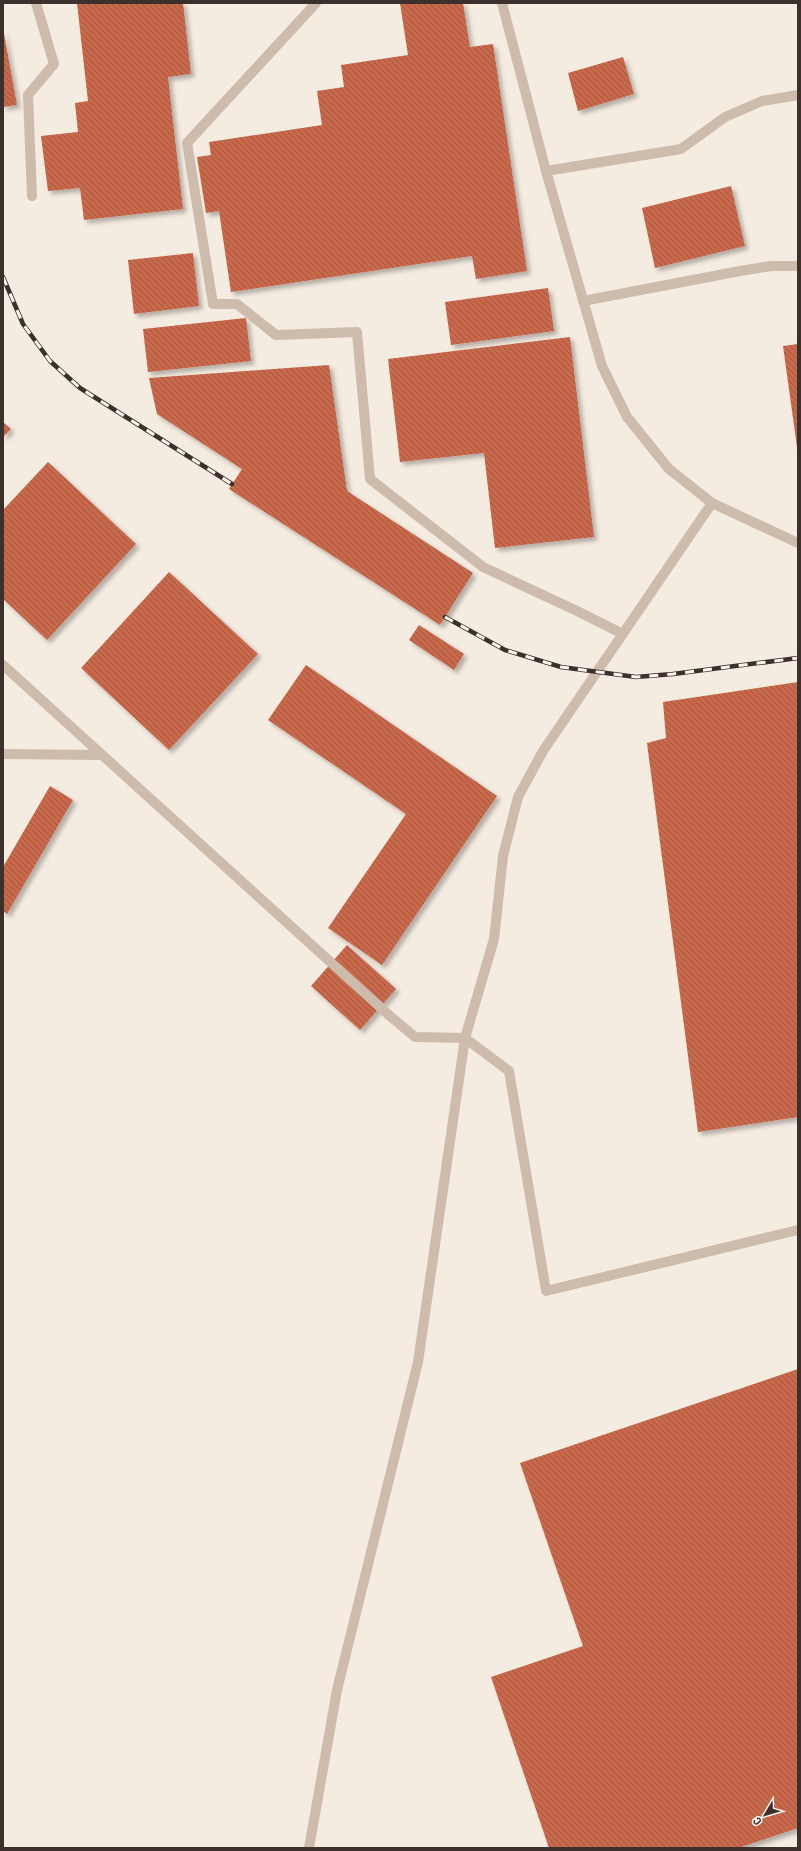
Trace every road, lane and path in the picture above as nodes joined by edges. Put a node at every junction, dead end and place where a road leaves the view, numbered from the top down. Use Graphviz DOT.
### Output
graph roads {
  1 [pos="36,3"];
  2 [pos="316,3"];
  3 [pos="502,3"];
  4 [pos="798,95"];
  5 [pos="546,171"];
  6 [pos="32,196"];
  7 [pos="798,266"];
  8 [pos="583,301"];
  9 [pos="712,503"];
  10 [pos="798,543"];
  11 [pos="623,634"];
  12 [pos="3,665"];
  13 [pos="3,754"];
  14 [pos="102,755"];
  15 [pos="465,1038"];
  16 [pos="798,1230"];
  17 [pos="309,1848"];
  1 -- 6 [label="street"];
  2 -- 11 [label="street"];
  3 -- 5 [label="street"];
  4 -- 5 [label="street"];
  5 -- 8 [label="street"];
  7 -- 8 [label="street"];
  8 -- 9 [label="street"];
  9 -- 10 [label="street"];
  9 -- 11 [label="street"];
  11 -- 15 [label="street"];
  12 -- 14 [label="street"];
  13 -- 14 [label="street"];
  14 -- 15 [label="street"];
  15 -- 16 [label="street"];
  15 -- 17 [label="street"];
}
